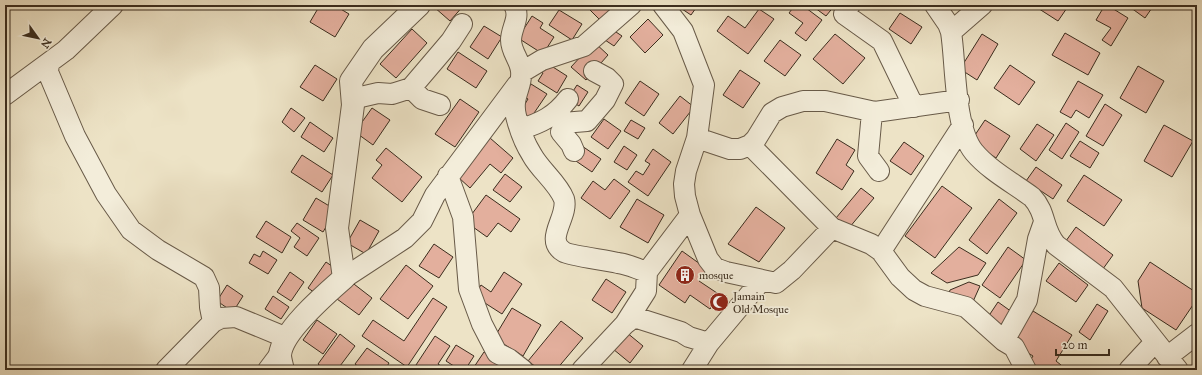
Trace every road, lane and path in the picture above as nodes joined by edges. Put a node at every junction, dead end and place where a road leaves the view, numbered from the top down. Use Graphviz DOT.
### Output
graph roads {
  1 [pos="113,5"];
  2 [pos="419,5"];
  3 [pos="514,5"];
  4 [pos="631,5"];
  5 [pos="663,5"];
  6 [pos="850,5"];
  7 [pos="934,5"];
  8 [pos="982,5"];
  9 [pos="462,24"];
  10 [pos="951,32"];
  11 [pos="49,63"];
  12 [pos="594,71"];
  13 [pos="520,77"];
  14 [pos="411,88"];
  15 [pos="5,95"];
  16 [pos="352,99"];
  17 [pos="959,100"];
  18 [pos="440,105"];
  19 [pos="914,106"];
  20 [pos="562,112"];
  21 [pos="872,112"];
  22 [pos="963,125"];
  23 [pos="521,129"];
  24 [pos="697,138"];
  25 [pos="750,145"];
  26 [pos="574,151"];
  27 [pos="879,171"];
  28 [pos="448,176"];
  29 [pos="690,215"];
  30 [pos="1044,222"];
  31 [pos="832,228"];
  32 [pos="881,251"];
  33 [pos="647,272"];
  34 [pos="344,278"];
  35 [pos="761,281"];
  36 [pos="213,322"];
  37 [pos="625,324"];
  38 [pos="1197,334"];
  39 [pos="1004,341"];
  40 [pos="709,343"];
  41 [pos="1167,356"];
  42 [pos="280,358"];
  43 [pos="166,370"];
  44 [pos="523,370"];
  45 [pos="582,370"];
  46 [pos="692,370"];
  47 [pos="1026,370"];
  48 [pos="1130,370"];
  1 -- 11 [label="street"];
  2 -- 16 [label="street"];
  3 -- 13 [label="street"];
  4 -- 13 [label="street"];
  5 -- 24 [label="street"];
  6 -- 19 [label="street"];
  7 -- 10 [label="street"];
  8 -- 10 [label="street"];
  9 -- 14 [label="street"];
  10 -- 17 [label="street"];
  11 -- 15 [label="street"];
  11 -- 36 [label="street"];
  12 -- 20 [label="street"];
  13 -- 23 [label="street"];
  13 -- 28 [label="street"];
  14 -- 16 [label="street"];
  14 -- 18 [label="street"];
  16 -- 34 [label="street"];
  17 -- 19 [label="street"];
  17 -- 22 [label="street"];
  19 -- 21 [label="street"];
  20 -- 23 [label="street"];
  20 -- 26 [label="street"];
  21 -- 25 [label="street"];
  21 -- 27 [label="street"];
  22 -- 30 [label="street"];
  22 -- 32 [label="street"];
  23 -- 33 [label="street"];
  24 -- 25 [label="street"];
  24 -- 29 [label="street"];
  25 -- 31 [label="street"];
  28 -- 34 [label="street"];
  28 -- 44 [label="street"];
  29 -- 33 [label="street"];
  29 -- 35 [label="street"];
  30 -- 39 [label="street"];
  30 -- 41 [label="street"];
  31 -- 32 [label="street"];
  31 -- 35 [label="street"];
  32 -- 39 [label="street"];
  33 -- 37 [label="street"];
  34 -- 42 [label="street"];
  35 -- 40 [label="street"];
  36 -- 42 [label="street"];
  36 -- 43 [label="street"];
  37 -- 40 [label="street"];
  37 -- 45 [label="street"];
  38 -- 41 [label="street"];
  39 -- 47 [label="street"];
  40 -- 46 [label="street"];
  41 -- 48 [label="street"];
}
